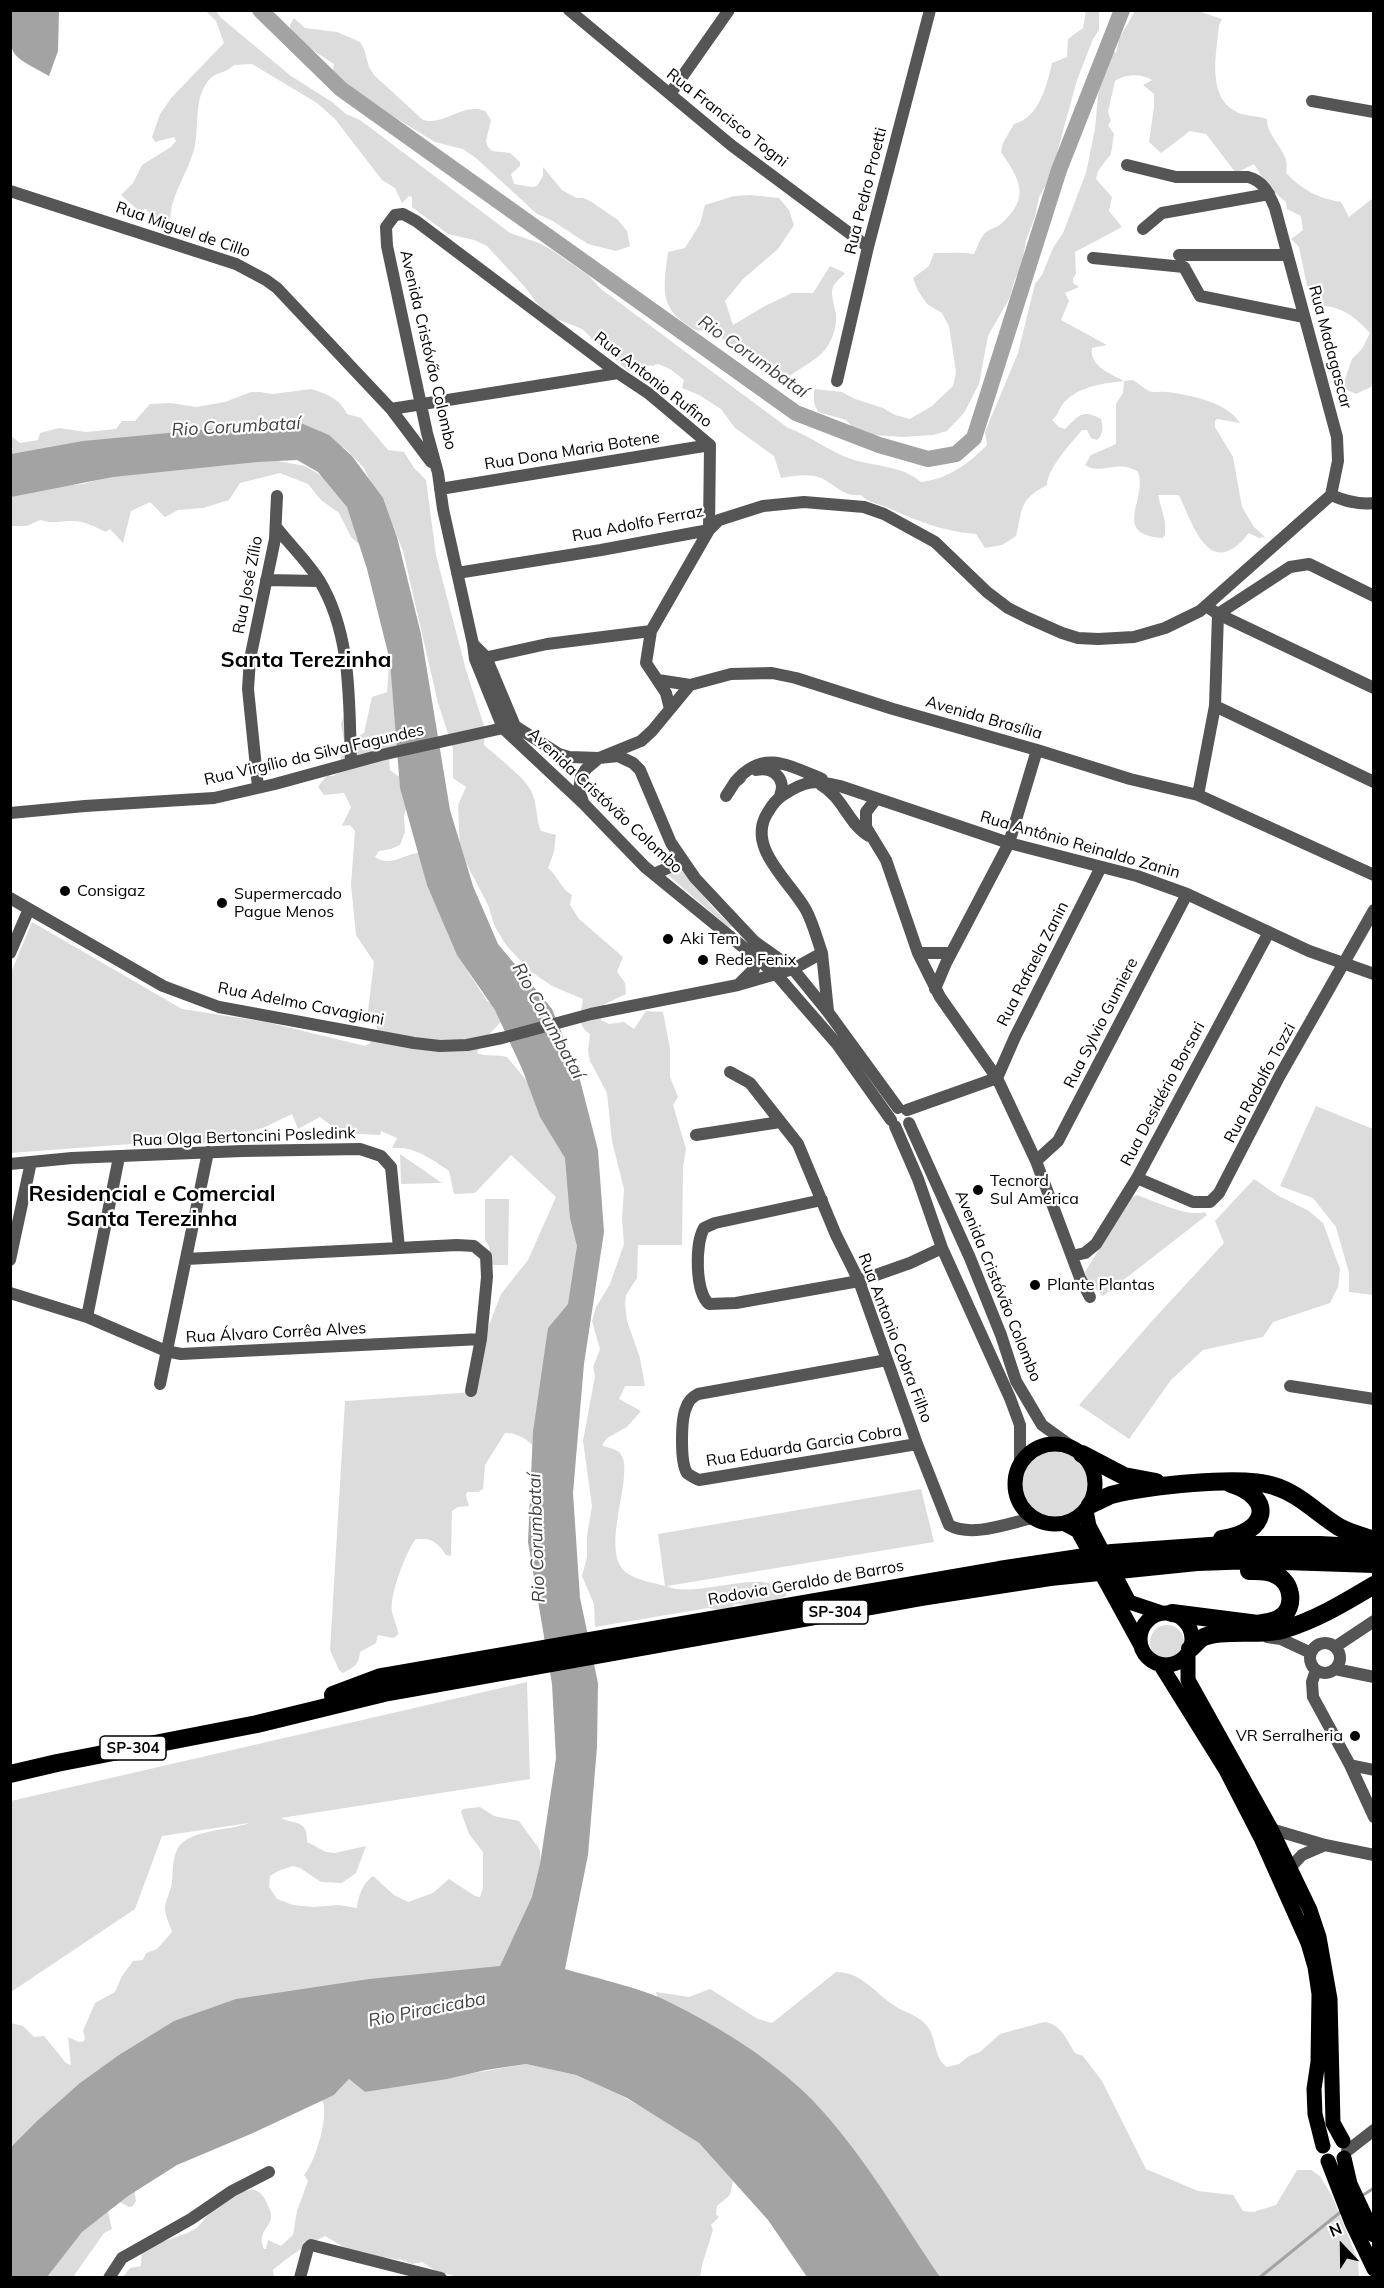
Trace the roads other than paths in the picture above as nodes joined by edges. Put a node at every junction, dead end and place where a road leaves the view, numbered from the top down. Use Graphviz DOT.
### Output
graph roads {
  1 [pos="569,10"];
  2 [pos="729,10"];
  3 [pos="930,10"];
  4 [pos="670,94"];
  5 [pos="1312,102"];
  6 [pos="1374,112"];
  7 [pos="1126,165"];
  8 [pos="10,191"];
  9 [pos="1269,195"];
  10 [pos="403,214"];
  11 [pos="1143,230"];
  12 [pos="868,247"];
  13 [pos="1179,255"];
  14 [pos="1287,255"];
  15 [pos="1093,258"];
  16 [pos="1304,317"];
  17 [pos="618,373"];
  18 [pos="837,381"];
  19 [pos="422,405"];
  20 [pos="391,409"];
  21 [pos="710,445"];
  22 [pos="438,473"];
  23 [pos="440,489"];
  24 [pos="1331,495"];
  25 [pos="277,496"];
  26 [pos="1374,503"];
  27 [pos="276,527"];
  28 [pos="710,530"];
  29 [pos="456,573"];
  30 [pos="266,580"];
  31 [pos="319,581"];
  32 [pos="1374,596"];
  33 [pos="1206,606"];
  34 [pos="1218,615"];
  35 [pos="651,631"];
  36 [pos="481,658"];
  37 [pos="658,680"];
  38 [pos="690,685"];
  39 [pos="1374,688"];
  40 [pos="1215,706"];
  41 [pos="670,709"];
  42 [pos="515,726"];
  43 [pos="502,728"];
  44 [pos="1038,750"];
  45 [pos="599,759"];
  46 [pos="351,763"];
  47 [pos="814,781"];
  48 [pos="735,782"];
  49 [pos="1374,782"];
  50 [pos="840,786"];
  51 [pos="258,787"];
  52 [pos="1198,795"];
  53 [pos="726,796"];
  54 [pos="780,796"];
  55 [pos="876,799"];
  56 [pos="584,803"];
  57 [pos="10,813"];
  58 [pos="869,836"];
  59 [pos="1009,843"];
  60 [pos="677,852"];
  61 [pos="1101,867"];
  62 [pos="654,874"];
  63 [pos="1374,875"];
  64 [pos="1187,894"];
  65 [pos="10,898"];
  66 [pos="29,909"];
  67 [pos="1374,910"];
  68 [pos="744,930"];
  69 [pos="1269,932"];
  70 [pos="10,953"];
  71 [pos="822,953"];
  72 [pos="918,953"];
  73 [pos="951,953"];
  74 [pos="756,959"];
  75 [pos="1343,965"];
  76 [pos="793,969"];
  77 [pos="776,974"];
  78 [pos="1374,974"];
  79 [pos="738,985"];
  80 [pos="935,989"];
  81 [pos="828,1012"];
  82 [pos="730,1072"];
  83 [pos="997,1078"];
  84 [pos="905,1114"];
  85 [pos="780,1122"];
  86 [pos="893,1123"];
  87 [pos="696,1136"];
  88 [pos="208,1152"];
  89 [pos="119,1157"];
  90 [pos="1036,1161"];
  91 [pos="31,1162"];
  92 [pos="10,1164"];
  93 [pos="1137,1178"];
  94 [pos="822,1200"];
  95 [pos="399,1248"];
  96 [pos="942,1248"];
  97 [pos="1072,1256"];
  98 [pos="186,1259"];
  99 [pos="10,1260"];
  100 [pos="859,1281"];
  101 [pos="10,1293"];
  102 [pos="1090,1297"];
  103 [pos="87,1317"];
  104 [pos="481,1339"];
  105 [pos="166,1351"];
  106 [pos="887,1360"];
  107 [pos="160,1384"];
  108 [pos="1290,1386"];
  109 [pos="471,1391"];
  110 [pos="1374,1399"];
  111 [pos="917,1444"];
  112 [pos="1078,1451"];
  113 [pos="1020,1464"];
  114 [pos="1224,1482"];
  115 [pos="1176,1486"];
  116 [pos="1088,1508"];
  117 [pos="1033,1518"];
  118 [pos="1065,1524"];
  119 [pos="1374,1540"];
  120 [pos="1374,1548"];
  121 [pos="1145,1551"];
  122 [pos="1115,1563"];
  123 [pos="1374,1564"];
  124 [pos="1374,1585"];
  125 [pos="1167,1613"];
  126 [pos="1374,1621"];
  127 [pos="1242,1634"];
  128 [pos="1141,1645"];
  129 [pos="1335,1647"];
  130 [pos="1189,1651"];
  131 [pos="1311,1653"];
  132 [pos="1160,1664"];
  133 [pos="1335,1669"];
  134 [pos="1316,1670"];
  135 [pos="1374,1677"];
  136 [pos="1350,1765"];
  137 [pos="1374,1770"];
  138 [pos="10,1774"];
  139 [pos="1374,1817"];
  140 [pos="1272,1829"];
  141 [pos="1325,1845"];
  142 [pos="1374,1855"];
  143 [pos="1290,1868"];
  144 [pos="1374,2130"];
  145 [pos="1345,2150"];
  146 [pos="1326,2153"];
  147 [pos="269,2172"];
  148 [pos="1343,2186"];
  149 [pos="1358,2221"];
  150 [pos="1374,2235"];
  151 [pos="1374,2269"];
  152 [pos="402,2272"];
  153 [pos="109,2277"];
  154 [pos="300,2277"];
  155 [pos="441,2277"];
  1 -- 4 [label="street, Rua Francisco Togni"];
  2 -- 4 [label="street"];
  3 -- 12 [label="street, Rua Pedro Proetti"];
  4 -- 12 [label="street, Rua Francisco Togni"];
  5 -- 6 [label="street"];
  7 -- 9 [label="street"];
  8 -- 20 [label="street, Rua Miguel de Cillo"];
  9 -- 11 [label="street"];
  9 -- 14 [label="street, Rua Madagascar"];
  10 -- 17 [label="street, Rua Antonio Rufino"];
  10 -- 19 [label="street, Avenida Cristóvão Colombo"];
  12 -- 18 [label="street, Rua Pedro Proetti"];
  13 -- 14 [label="street"];
  14 -- 16 [label="street, Rua Madagascar"];
  15 -- 16 [label="street"];
  16 -- 24 [label="street, Rua Madagascar"];
  17 -- 19 [label="street"];
  17 -- 21 [label="street, Rua Antonio Rufino"];
  19 -- 20 [label="street"];
  19 -- 22 [label="street, Avenida Cristóvão Colombo"];
  20 -- 22 [label="street, Rua Miguel de Cillo"];
  21 -- 23 [label="street, Rua Dona Maria Botene"];
  21 -- 28 [label="street, Rua Antonio Rufino"];
  22 -- 23 [label="street, Avenida Cristóvão Colombo"];
  23 -- 29 [label="street, Avenida Cristóvão Colombo"];
  24 -- 26 [label="street"];
  24 -- 33 [label="street"];
  25 -- 27 [label="street, Rua José Zílio"];
  27 -- 30 [label="street, Rua José Zílio"];
  27 -- 31 [label="street"];
  28 -- 29 [label="street, Rua Adolfo Ferraz"];
  28 -- 33 [label="street, Rua Adolfo Ferraz"];
  28 -- 35 [label="street"];
  29 -- 36 [label="street, Avenida Cristóvão Colombo"];
  30 -- 31 [label="street"];
  30 -- 51 [label="street, Rua José Zílio"];
  31 -- 46 [label="street"];
  32 -- 34 [label="street"];
  33 -- 34 [label="street"];
  34 -- 39 [label="street"];
  34 -- 40 [label="street"];
  35 -- 36 [label="street"];
  35 -- 37 [label="street"];
  36 -- 42 [label="street, Avenida Cristóvão Colombo"];
  36 -- 43 [label="street, Avenida Cristóvão Colombo"];
  37 -- 38 [label="street"];
  37 -- 41 [label="street"];
  38 -- 41 [label="street"];
  38 -- 44 [label="street, Avenida Brasília"];
  40 -- 49 [label="street"];
  40 -- 52 [label="street"];
  41 -- 45 [label="street"];
  42 -- 43 [label="street, Rua Virgílio da Silva Fagundes"];
  42 -- 45 [label="street, Avenida Cristóvão Colombo"];
  43 -- 46 [label="street, Rua Virgílio da Silva Fagundes"];
  43 -- 56 [label="street, Avenida Cristóvão Colombo"];
  44 -- 52 [label="street, Avenida Brasília"];
  44 -- 59 [label="street"];
  45 -- 56 [label="street"];
  45 -- 60 [label="street, Avenida Cristóvão Colombo"];
  46 -- 51 [label="street, Rua Virgílio da Silva Fagundes"];
  47 -- 50 [label="street, Rua Antônio Reinaldo Zanin"];
  47 -- 54 [label="street"];
  47 -- 58 [label="street"];
  48 -- 50 [label="street, Rua Antônio Reinaldo Zanin"];
  48 -- 53 [label="street, Rua Antônio Reinaldo Zanin"];
  48 -- 54 [label="street"];
  50 -- 55 [label="street, Rua Antônio Reinaldo Zanin"];
  51 -- 57 [label="street, Rua Virgílio da Silva Fagundes"];
  52 -- 63 [label="street, Avenida Brasília"];
  54 -- 71 [label="street"];
  55 -- 58 [label="street"];
  55 -- 59 [label="street, Rua Antônio Reinaldo Zanin"];
  56 -- 62 [label="street, Avenida Cristóvão Colombo"];
  58 -- 72 [label="street"];
  59 -- 61 [label="street, Rua Antônio Reinaldo Zanin"];
  59 -- 73 [label="street"];
  60 -- 62 [label="street"];
  60 -- 68 [label="street, Avenida Cristóvão Colombo"];
  61 -- 64 [label="street, Rua Antônio Reinaldo Zanin"];
  61 -- 83 [label="street, Rua Rafaela Zanin"];
  62 -- 74 [label="street, Avenida Cristóvão Colombo"];
  64 -- 69 [label="street, Rua Antônio Reinaldo Zanin"];
  64 -- 90 [label="street, Rua Sylvio Gumiere"];
  65 -- 66 [label="street, Rua Adelmo Cavagioni"];
  66 -- 70 [label="street"];
  66 -- 79 [label="street, Rua Adelmo Cavagioni"];
  67 -- 75 [label="street, Rua Rodolfo Tozzi"];
  68 -- 74 [label="street"];
  68 -- 76 [label="street, Avenida Cristóvão Colombo"];
  69 -- 75 [label="street, Rua Antônio Reinaldo Zanin"];
  69 -- 93 [label="street, Rua Desidério Borsari"];
  71 -- 76 [label="street"];
  71 -- 81 [label="street"];
  72 -- 73 [label="street"];
  72 -- 80 [label="street"];
  73 -- 80 [label="street"];
  74 -- 77 [label="street, Avenida Cristóvão Colombo"];
  74 -- 79 [label="street"];
  75 -- 78 [label="street, Rua Antônio Reinaldo Zanin"];
  75 -- 93 [label="street, Rua Rodolfo Tozzi"];
  76 -- 77 [label="street"];
  76 -- 81 [label="street, Avenida Cristóvão Colombo"];
  77 -- 79 [label="street, Rua Adelmo Cavagioni"];
  77 -- 86 [label="street, Avenida Cristóvão Colombo"];
  80 -- 83 [label="street"];
  81 -- 84 [label="street, Avenida Cristóvão Colombo"];
  82 -- 85 [label="street, Rua Antonio Cobra Filho"];
  83 -- 84 [label="street"];
  83 -- 90 [label="street"];
  84 -- 86 [label="street"];
  84 -- 86 [label="street"];
  84 -- 112 [label="street, Avenida Cristóvão Colombo"];
  85 -- 87 [label="street"];
  85 -- 94 [label="street, Rua Antonio Cobra Filho"];
  86 -- 96 [label="street, Avenida Cristóvão Colombo"];
  88 -- 89 [label="street, Rua Olga Bertoncini Posledink"];
  88 -- 95 [label="street, Rua Olga Bertoncini Posledink"];
  88 -- 98 [label="street"];
  89 -- 91 [label="street, Rua Olga Bertoncini Posledink"];
  89 -- 103 [label="street"];
  90 -- 97 [label="street"];
  91 -- 92 [label="street, Rua Olga Bertoncini Posledink"];
  91 -- 99 [label="street"];
  93 -- 97 [label="street, Rua Desidério Borsari"];
  94 -- 100 [label="street, Rua Antonio Cobra Filho"];
  94 -- 100 [label="street"];
  95 -- 98 [label="street"];
  95 -- 104 [label="street"];
  96 -- 100 [label="street"];
  96 -- 113 [label="street, Avenida Cristóvão Colombo"];
  97 -- 102 [label="street"];
  98 -- 105 [label="street"];
  100 -- 106 [label="street, Rua Antonio Cobra Filho"];
  101 -- 103 [label="street, Rua Álvaro Corrêa Alves"];
  103 -- 105 [label="street, Rua Álvaro Corrêa Alves"];
  104 -- 105 [label="street, Rua Álvaro Corrêa Alves"];
  104 -- 109 [label="street"];
  105 -- 107 [label="street"];
  106 -- 111 [label="street, Rua Antonio Cobra Filho"];
  106 -- 111 [label="street, Rua Eduarda Garcia Cobra"];
  108 -- 110 [label="street"];
  111 -- 117 [label="street, Rua Antonio Cobra Filho"];
  112 -- 113 [label="main road"];
  112 -- 115 [label="highway"];
  112 -- 116 [label="main road"];
  113 -- 117 [label="main road"];
  114 -- 115 [label="highway"];
  114 -- 119 [label="highway"];
  114 -- 121 [label="highway"];
  115 -- 116 [label="highway"];
  116 -- 118 [label="main road"];
  116 -- 125 [label="main road"];
  117 -- 118 [label="main road"];
  118 -- 128 [label="main road"];
  120 -- 121 [label="highway, Rodovia Geraldo de Barros / SP-304"];
  121 -- 122 [label="highway, Rodovia Geraldo de Barros / SP-304"];
  122 -- 123 [label="highway, Rodovia Geraldo de Barros / SP-304"];
  122 -- 125 [label="highway"];
  122 -- 138 [label="highway, Rodovia Geraldo de Barros / SP-304"];
  124 -- 127 [label="highway"];
  125 -- 128 [label="main road"];
  125 -- 130 [label="main road"];
  126 -- 129 [label="street"];
  127 -- 130 [label="highway"];
  127 -- 131 [label="street"];
  128 -- 132 [label="main road"];
  129 -- 131 [label="street"];
  129 -- 133 [label="street"];
  130 -- 132 [label="main road"];
  130 -- 140 [label="main road"];
  131 -- 134 [label="street"];
  132 -- 146 [label="main road"];
  133 -- 134 [label="street"];
  133 -- 135 [label="street"];
  134 -- 136 [label="street"];
  136 -- 137 [label="street"];
  136 -- 139 [label="street"];
  140 -- 141 [label="street"];
  140 -- 143 [label="main road"];
  141 -- 142 [label="street"];
  141 -- 143 [label="street"];
  143 -- 145 [label="main road"];
  144 -- 145 [label="street"];
  145 -- 146 [label="main road"];
  145 -- 146 [label="main road"];
  145 -- 148 [label="main road"];
  146 -- 148 [label="main road"];
  147 -- 153 [label="street"];
  148 -- 149 [label="main road"];
  149 -- 150 [label="main road"];
  149 -- 151 [label="main road"];
  152 -- 154 [label="street"];
  152 -- 155 [label="street"];
}
